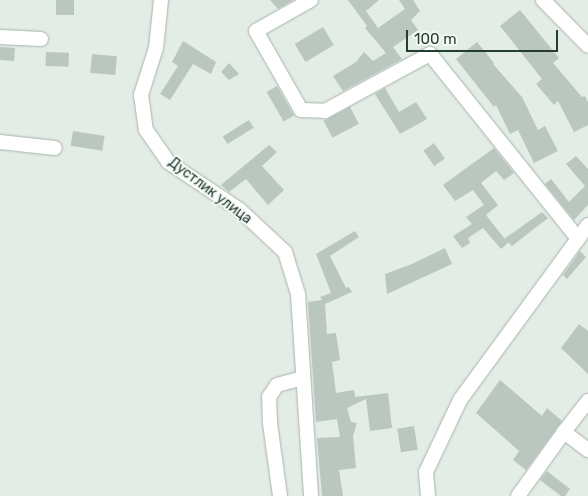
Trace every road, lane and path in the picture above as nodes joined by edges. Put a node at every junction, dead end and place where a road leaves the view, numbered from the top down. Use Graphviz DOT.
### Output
graph roads {
  1 [pos="161,0"];
  2 [pos="311,0"];
  3 [pos="542,0"];
  4 [pos="0,37"];
  5 [pos="41,39"];
  6 [pos="588,46"];
  7 [pos="0,142"];
  8 [pos="56,148"];
  9 [pos="588,225"];
  10 [pos="578,239"];
  11 [pos="303,378"];
  12 [pos="588,401"];
  13 [pos="564,432"];
  14 [pos="588,450"];
  15 [pos="280,496"];
  16 [pos="311,496"];
  17 [pos="428,496"];
  18 [pos="518,496"];
  1 -- 11 [label="street, Дустлик улица"];
  2 -- 10 [label="street"];
  3 -- 6 [label="street"];
  4 -- 5 [label="street"];
  7 -- 8 [label="street"];
  9 -- 10 [label="street"];
  10 -- 17 [label="street"];
  11 -- 15 [label="street"];
  11 -- 16 [label="street, Дустлик улица"];
  12 -- 13 [label="street"];
  13 -- 14 [label="street"];
  13 -- 18 [label="street"];
}
